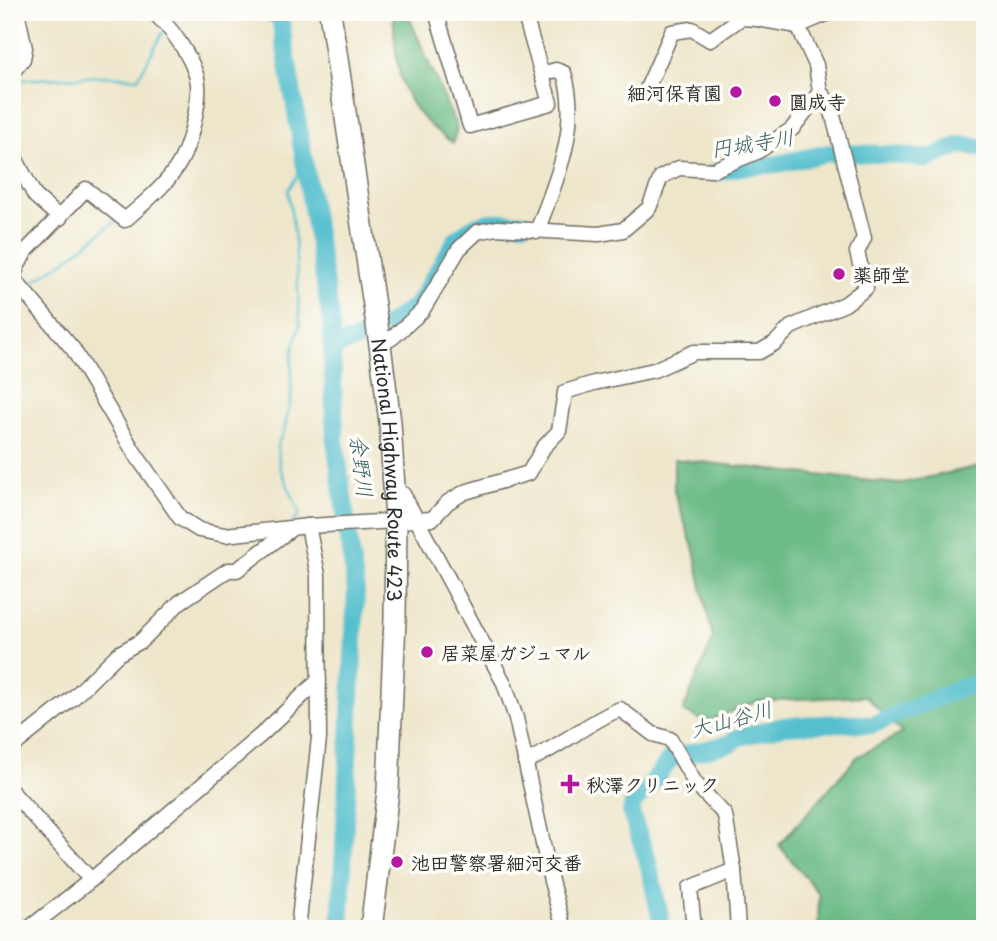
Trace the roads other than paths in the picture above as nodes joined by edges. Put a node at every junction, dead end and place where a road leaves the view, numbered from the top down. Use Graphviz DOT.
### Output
graph roads {
  1 [pos="16,12"];
  2 [pos="153,12"];
  3 [pos="330,12"];
  4 [pos="436,12"];
  5 [pos="524,12"];
  6 [pos="831,12"];
  7 [pos="798,26"];
  8 [pos="12,73"];
  9 [pos="542,74"];
  10 [pos="820,92"];
  11 [pos="645,93"];
  12 [pos="12,152"];
  13 [pos="60,218"];
  14 [pos="537,231"];
  15 [pos="15,283"];
  16 [pos="380,345"];
  17 [pos="393,491"];
  18 [pos="417,519"];
  19 [pos="396,520"];
  20 [pos="311,526"];
  21 [pos="292,528"];
  22 [pos="319,680"];
  23 [pos="12,747"];
  24 [pos="525,762"];
  25 [pos="12,792"];
  26 [pos="734,870"];
  27 [pos="91,880"];
  28 [pos="28,929"];
  29 [pos="298,929"];
  30 [pos="371,929"];
  31 [pos="564,929"];
  32 [pos="694,929"];
  33 [pos="738,929"];
  1 -- 8 [label="street"];
  2 -- 13 [label="street"];
  3 -- 16 [label="highway, National Highway Route 423"];
  4 -- 9 [label="street"];
  5 -- 9 [label="street"];
  6 -- 7 [label="street"];
  7 -- 10 [label="street"];
  7 -- 11 [label="street"];
  9 -- 14 [label="street"];
  10 -- 14 [label="street"];
  10 -- 18 [label="street"];
  12 -- 13 [label="street"];
  13 -- 15 [label="street"];
  14 -- 16 [label="street"];
  15 -- 21 [label="street"];
  16 -- 17 [label="highway, National Highway Route 423"];
  17 -- 18 [label="street"];
  17 -- 19 [label="highway, National Highway Route 423"];
  18 -- 19 [label="street"];
  18 -- 24 [label="street"];
  19 -- 20 [label="street"];
  19 -- 30 [label="highway, National Highway Route 423"];
  20 -- 21 [label="street"];
  20 -- 22 [label="street"];
  21 -- 23 [label="street"];
  22 -- 27 [label="street"];
  22 -- 29 [label="street"];
  24 -- 26 [label="street"];
  24 -- 31 [label="street"];
  25 -- 27 [label="street"];
  26 -- 32 [label="street"];
  26 -- 33 [label="street"];
  27 -- 28 [label="street"];
}
